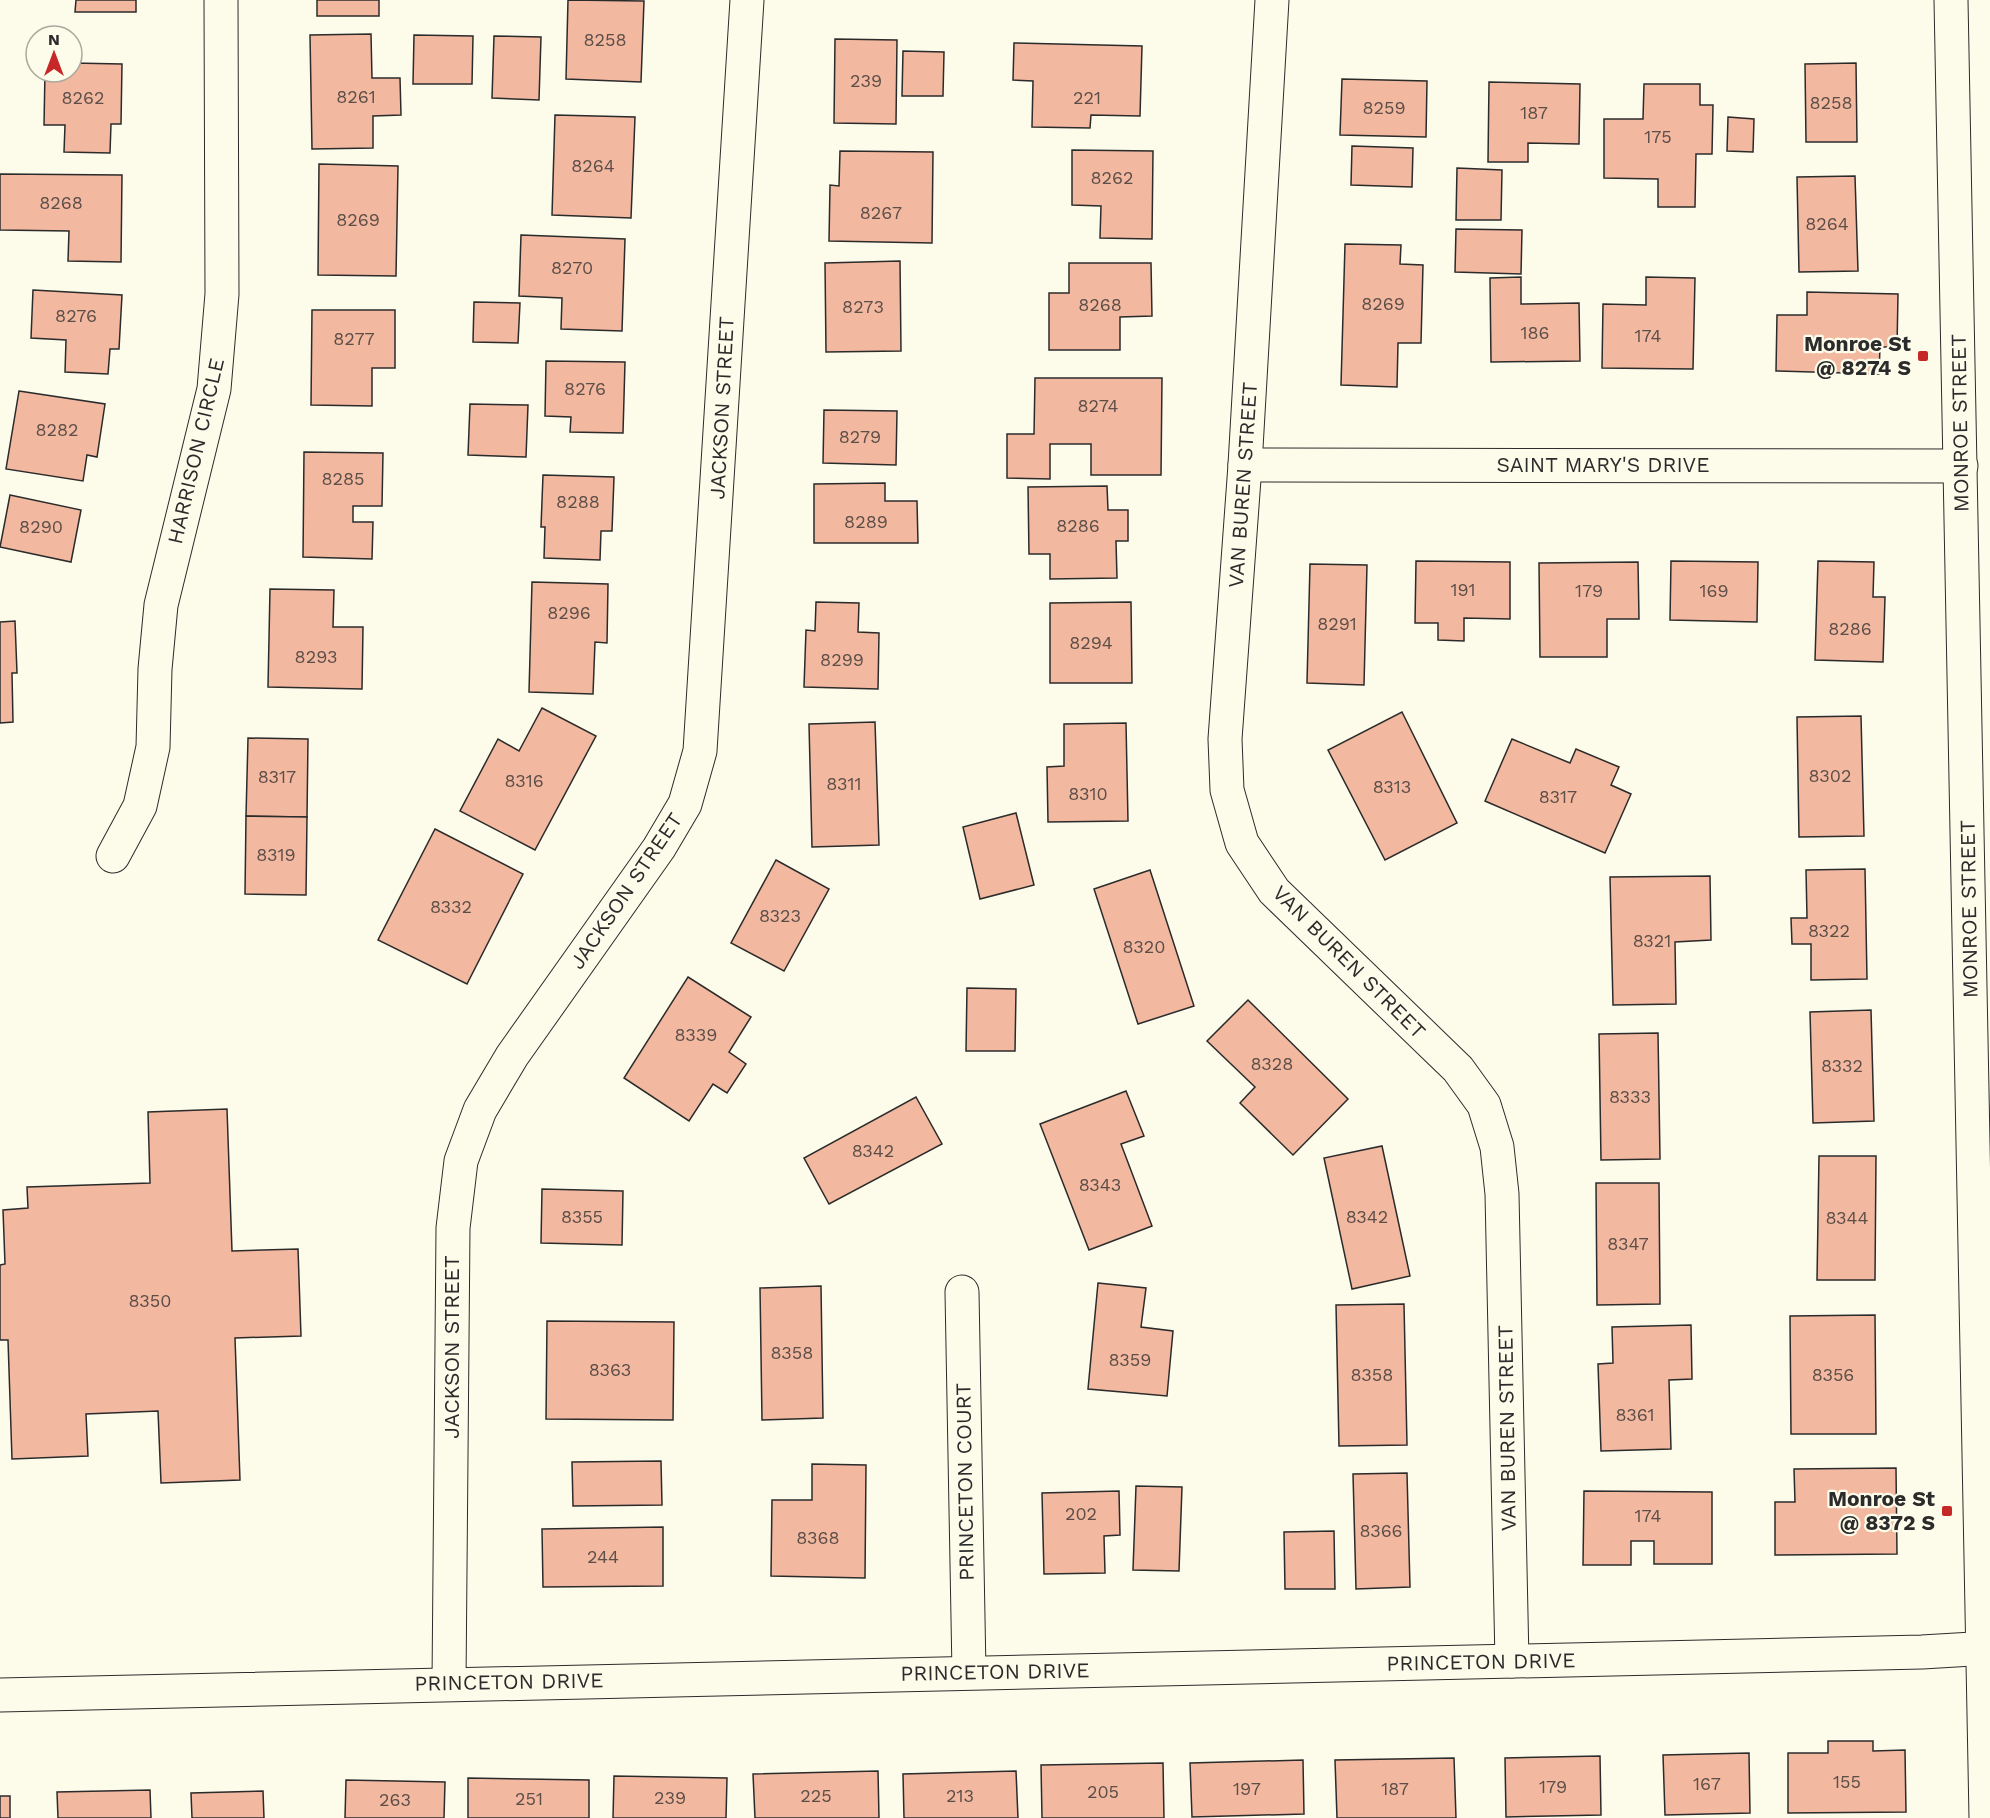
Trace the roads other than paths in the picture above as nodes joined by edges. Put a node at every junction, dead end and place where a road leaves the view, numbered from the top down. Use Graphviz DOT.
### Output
graph roads {
  1 [pos="221,0"];
  2 [pos="747,0"];
  3 [pos="1272,0"];
  4 [pos="1952,0"];
  5 [pos="1245,465"];
  6 [pos="1961,466"];
  7 [pos="113,856"];
  8 [pos="962,1292"];
  9 [pos="1986,1649"];
  10 [pos="1512,1661"];
  11 [pos="969,1672"];
  12 [pos="449,1683"];
  13 [pos="0,1695"];
  14 [pos="1986,1818"];
  1 -- 7 [label="street, HARRISON CIRCLE"];
  2 -- 12 [label="street, JACKSON STREET"];
  3 -- 5 [label="street, VAN BUREN STREET"];
  4 -- 6 [label="street, MONROE STREET"];
  5 -- 6 [label="street, SAINT MARY'S DRIVE"];
  5 -- 10 [label="street, VAN BUREN STREET"];
  6 -- 9 [label="street, MONROE STREET"];
  8 -- 11 [label="street, PRINCETON COURT"];
  9 -- 10 [label="street, PRINCETON DRIVE"];
  9 -- 14 [label="street, MONROE STREET"];
  10 -- 11 [label="street, PRINCETON DRIVE"];
  11 -- 12 [label="street, PRINCETON DRIVE"];
  12 -- 13 [label="street, PRINCETON DRIVE"];
}
